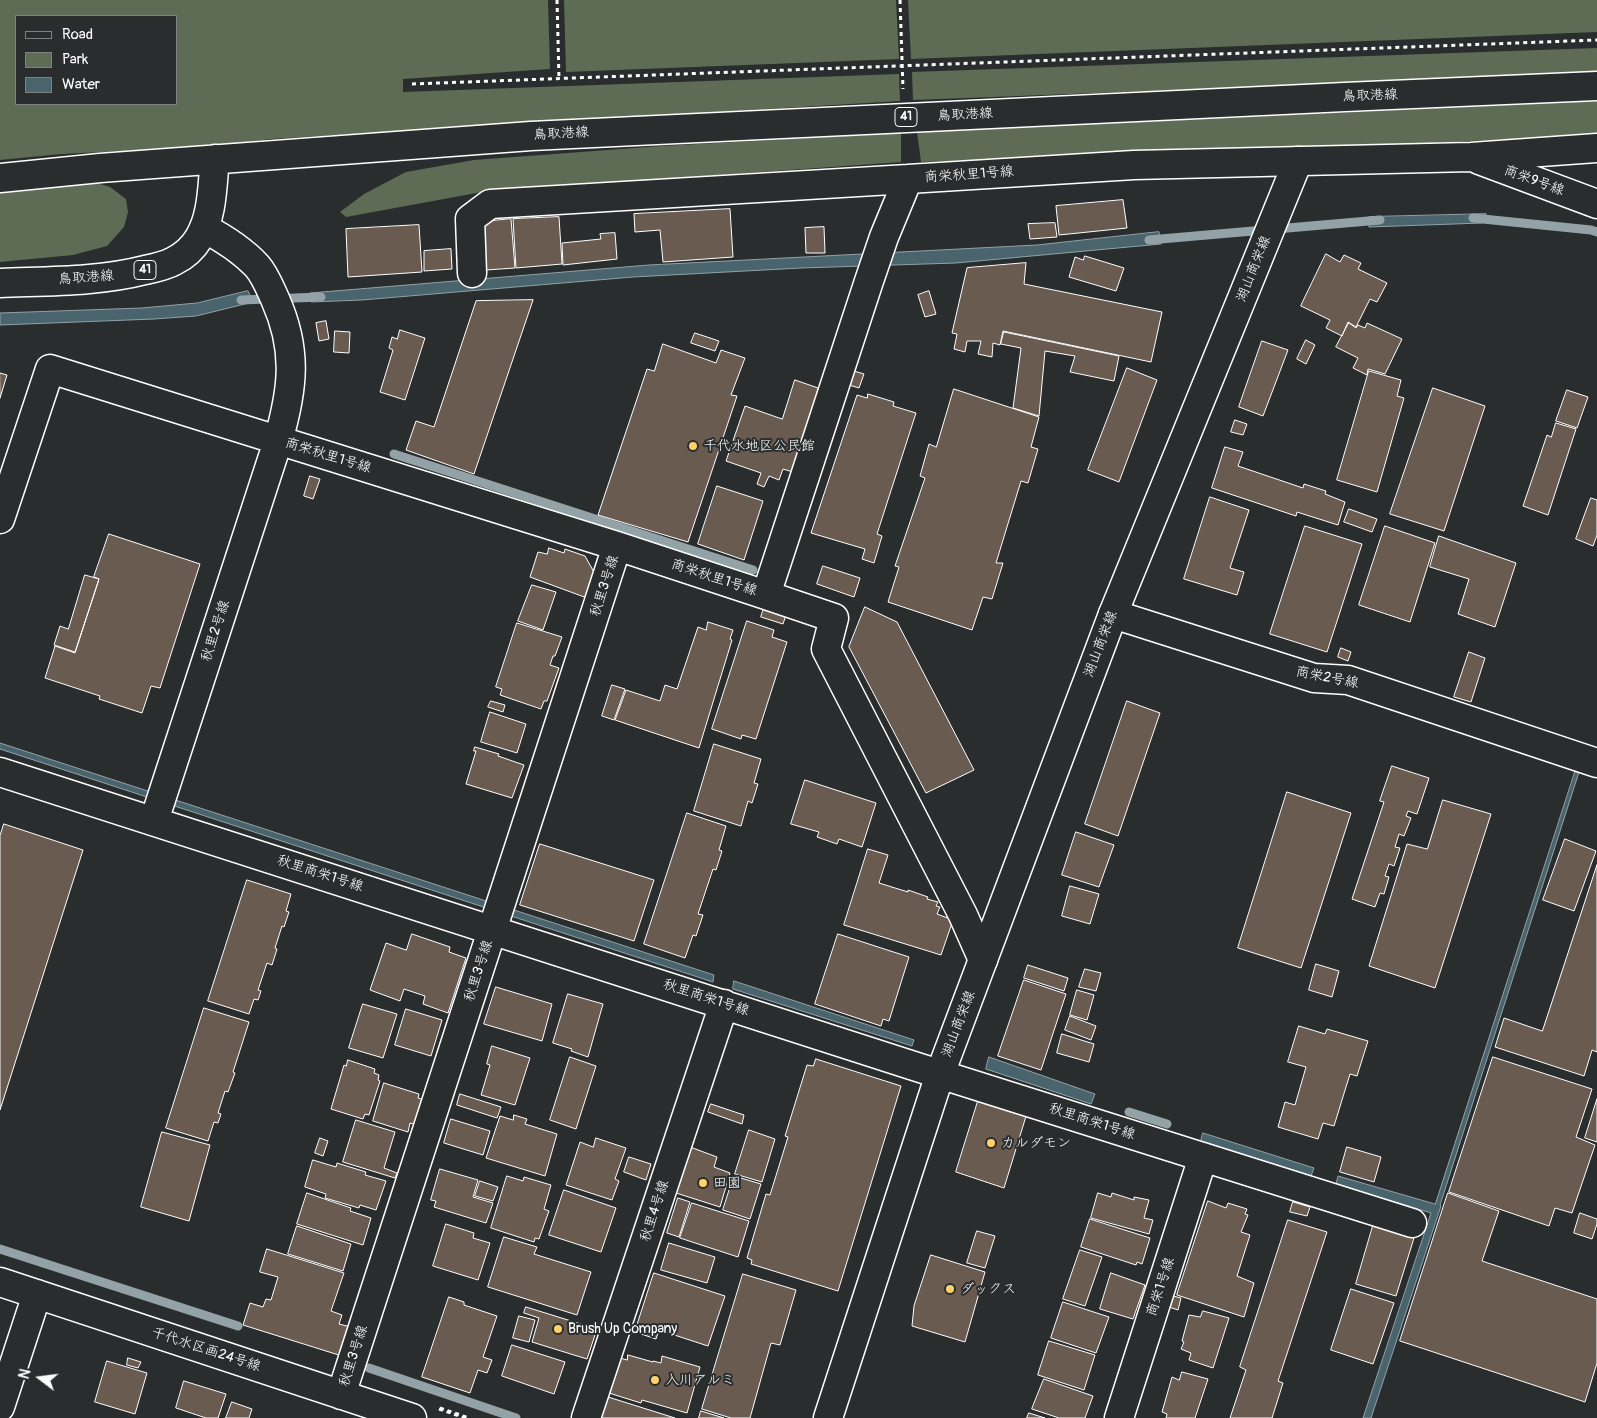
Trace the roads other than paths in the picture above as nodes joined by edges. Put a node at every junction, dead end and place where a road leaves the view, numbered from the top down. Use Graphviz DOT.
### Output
graph roads {
  1 [pos="1597,86"];
  2 [pos="1597,148"];
  3 [pos="1470,157"];
  4 [pos="215,159"];
  5 [pos="1298,162"];
  6 [pos="0,178"];
  7 [pos="908,179"];
  8 [pos="1597,204"];
  9 [pos="204,228"];
  10 [pos="472,273"];
  11 [pos="0,283"];
  12 [pos="278,441"];
  13 [pos="0,519"];
  14 [pos="618,546"];
  15 [pos="766,595"];
  16 [pos="1113,614"];
  17 [pos="1597,762"];
  18 [pos="0,772"];
  19 [pos="154,821"];
  20 [pos="492,930"];
  21 [pos="983,960"];
  22 [pos="724,1004"];
  23 [pos="940,1074"];
  24 [pos="1203,1157"];
  25 [pos="1412,1223"];
  26 [pos="0,1282"];
  27 [pos="37,1294"];
  28 [pos="341,1395"];
  29 [pos="0,1407"];
  30 [pos="412,1418"];
  31 [pos="586,1418"];
  32 [pos="828,1418"];
  33 [pos="1119,1418"];
  1 -- 4 [label="street, 鳥取港線 / 41"];
  2 -- 3 [label="street"];
  3 -- 5 [label="street"];
  3 -- 8 [label="street, 商栄9号線"];
  4 -- 6 [label="street, 鳥取港線 / 41"];
  4 -- 9 [label="street, 鳥取港線 / 41"];
  5 -- 7 [label="street, 商栄秋里1号線"];
  5 -- 16 [label="street, 湖山商栄線"];
  7 -- 10 [label="street"];
  7 -- 15 [label="street, 商栄秋里1号線"];
  9 -- 11 [label="street, 鳥取港線 / 41"];
  9 -- 12 [label="street, 秋里2号線"];
  12 -- 13 [label="street, 商栄秋里1号線"];
  12 -- 14 [label="street, 商栄秋里1号線"];
  12 -- 19 [label="street, 秋里2号線"];
  14 -- 15 [label="street, 商栄秋里1号線"];
  14 -- 20 [label="street, 秋里3号線"];
  15 -- 21 [label="street"];
  16 -- 17 [label="street, 商栄2号線"];
  16 -- 21 [label="street, 湖山商栄線"];
  18 -- 19 [label="street, 秋里商栄1号線"];
  19 -- 20 [label="street, 秋里商栄1号線"];
  20 -- 22 [label="street, 秋里商栄1号線"];
  20 -- 28 [label="street, 秋里3号線"];
  21 -- 23 [label="street, 湖山商栄線"];
  22 -- 23 [label="street, 秋里商栄1号線"];
  22 -- 31 [label="street, 秋里4号線"];
  23 -- 24 [label="street, 秋里商栄1号線"];
  23 -- 32 [label="street, 湖山商栄線"];
  24 -- 25 [label="street, 秋里商栄1号線"];
  24 -- 33 [label="street, 商栄1号線"];
  26 -- 27 [label="street, 千代水区画24号線"];
  27 -- 28 [label="street, 千代水区画24号線"];
  27 -- 29 [label="street"];
  28 -- 30 [label="street, 千代水区画24号線"];
}
